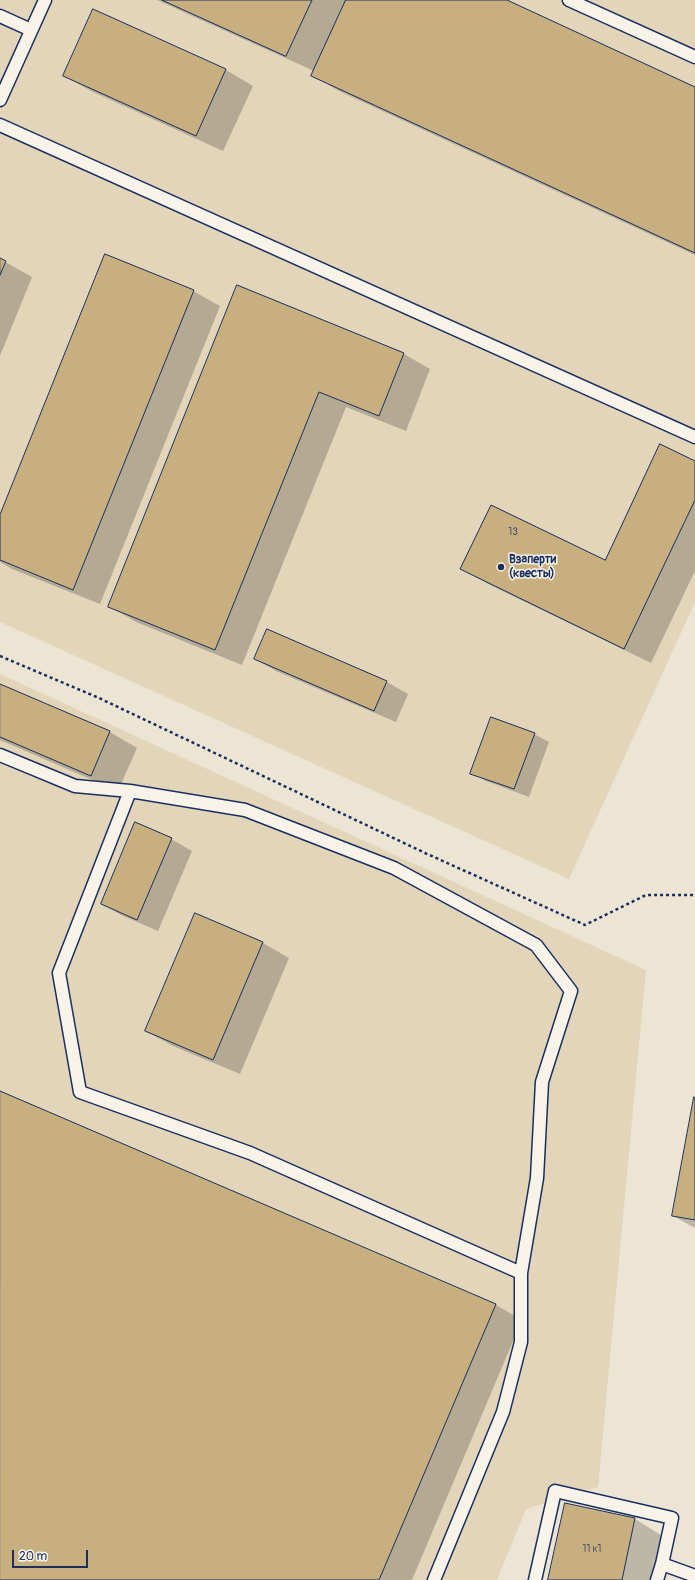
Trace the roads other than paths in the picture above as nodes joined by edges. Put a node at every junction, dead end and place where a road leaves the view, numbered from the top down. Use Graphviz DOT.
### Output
graph roads {
  1 [pos="45,0"];
  2 [pos="569,0"];
  3 [pos="0,16"];
  4 [pos="31,30"];
  5 [pos="695,57"];
  6 [pos="0,100"];
  7 [pos="0,125"];
  8 [pos="695,437"];
  9 [pos="0,755"];
  10 [pos="130,791"];
  11 [pos="521,1273"];
  12 [pos="662,1564"];
  13 [pos="695,1576"];
  14 [pos="434,1580"];
  15 [pos="535,1580"];
  16 [pos="657,1580"];
  1 -- 4 [label="lane"];
  2 -- 5 [label="lane"];
  3 -- 4 [label="lane"];
  4 -- 6 [label="lane"];
  7 -- 8 [label="lane"];
  9 -- 10 [label="lane"];
  10 -- 11 [label="lane"];
  10 -- 11 [label="lane"];
  11 -- 14 [label="lane"];
  12 -- 13 [label="lane"];
  12 -- 15 [label="lane"];
  12 -- 16 [label="lane"];
}
